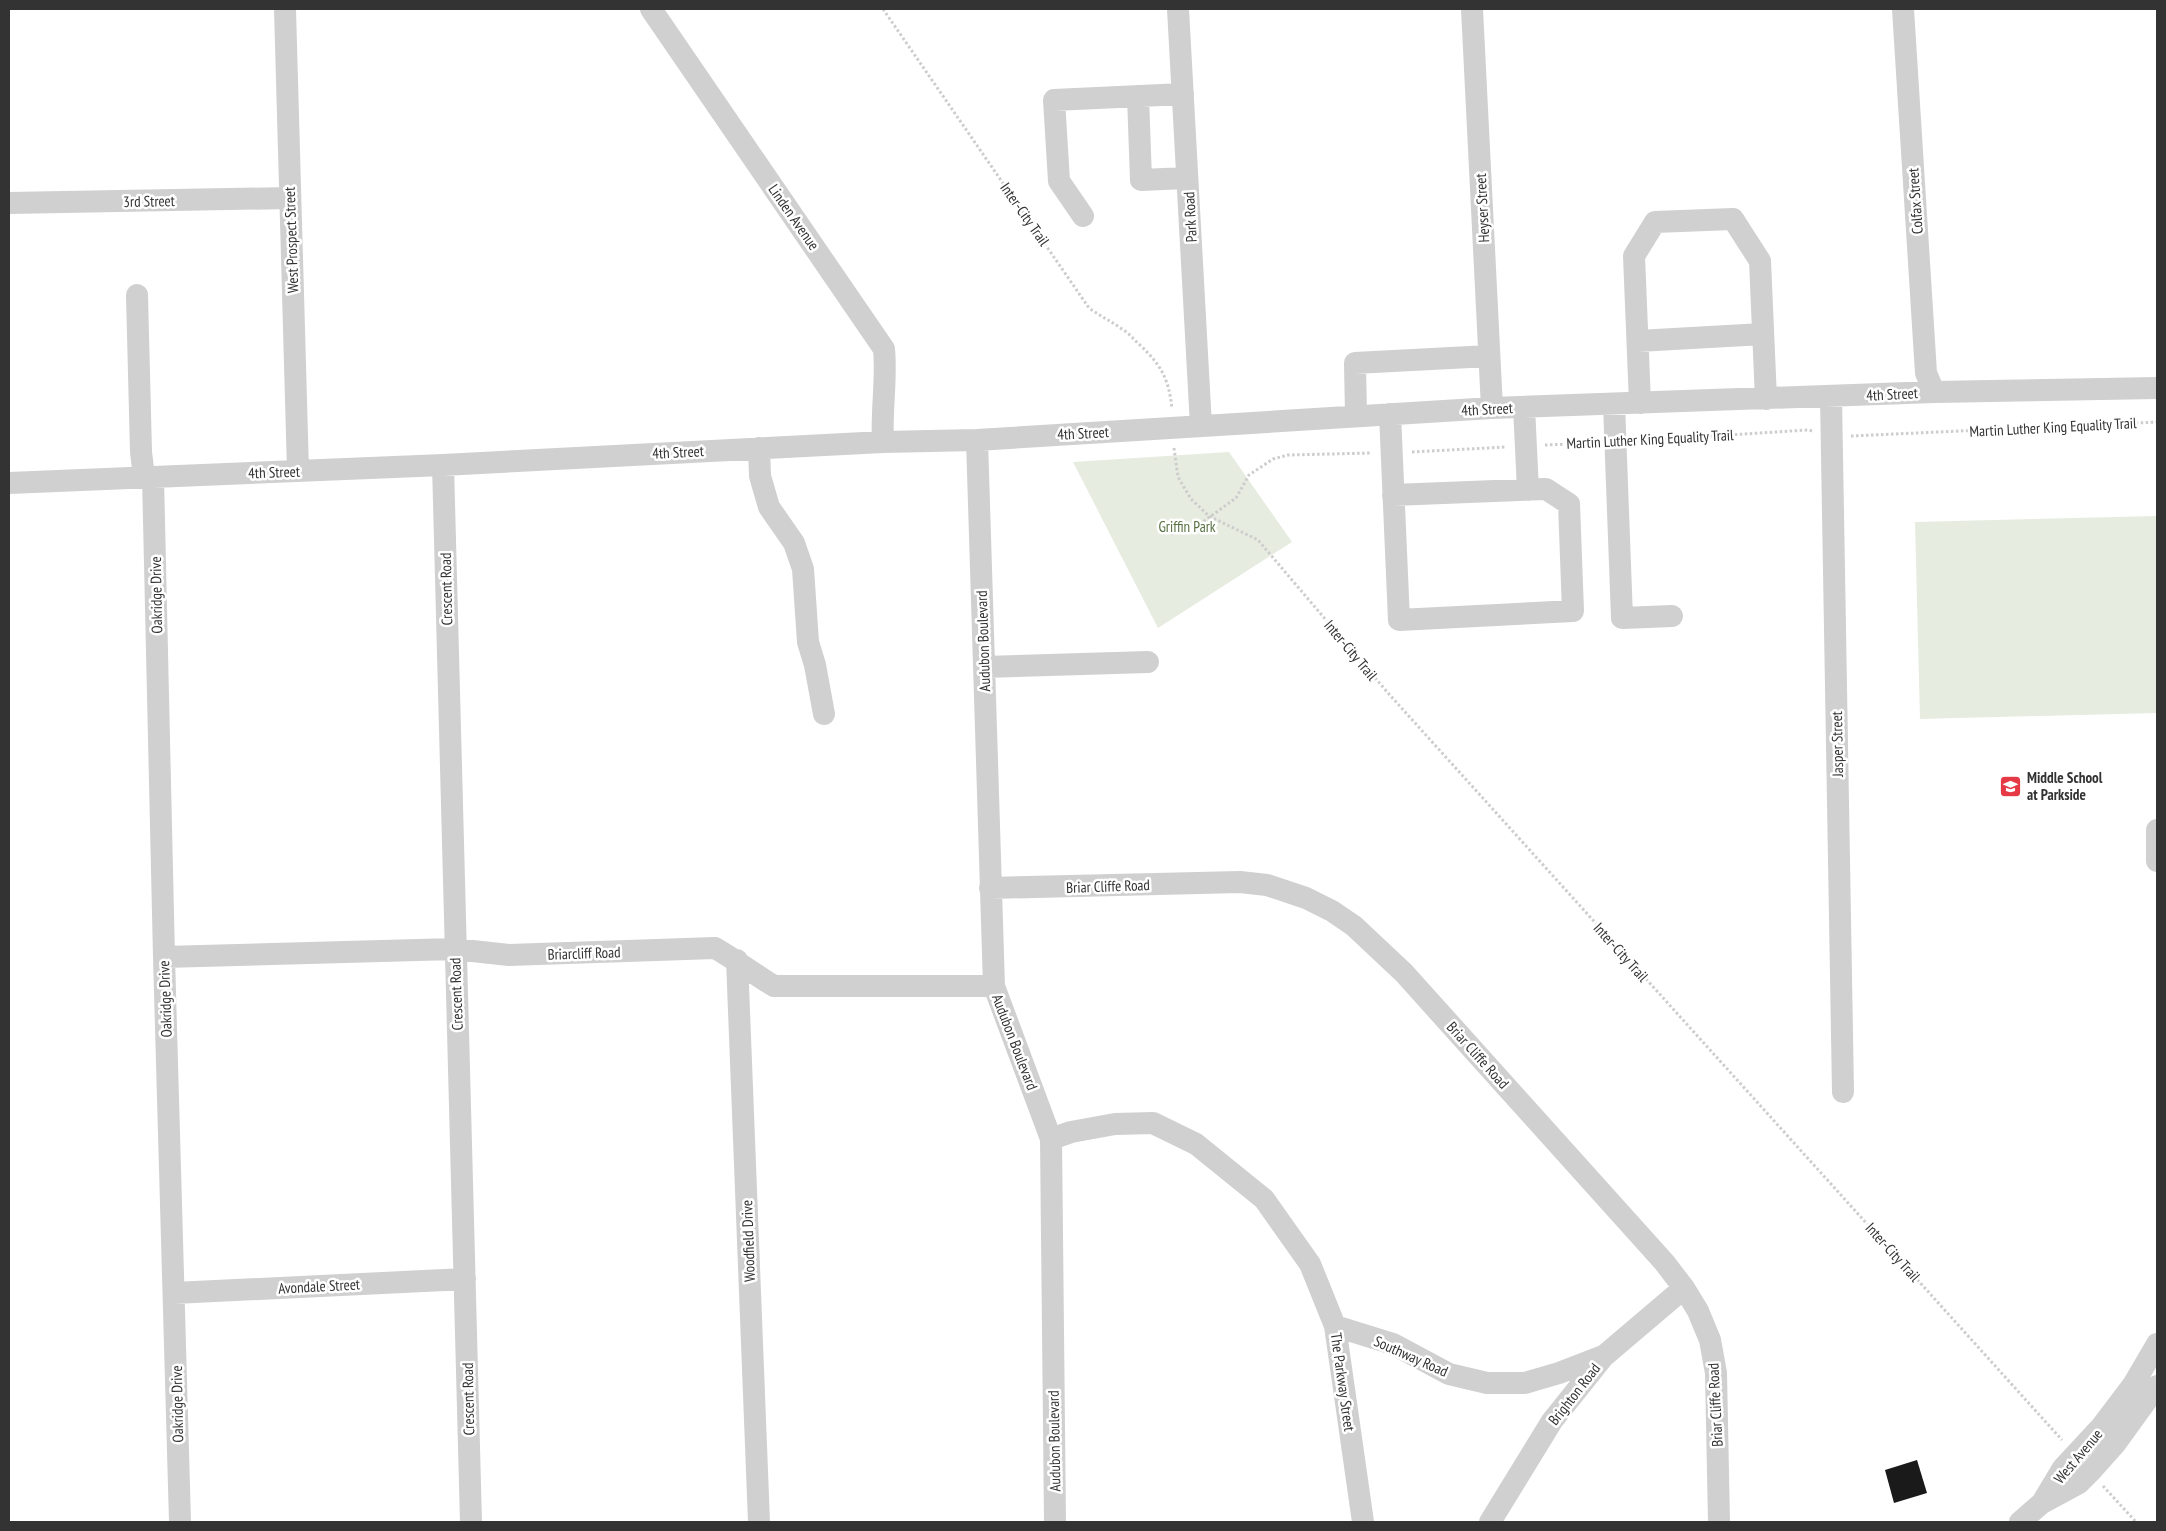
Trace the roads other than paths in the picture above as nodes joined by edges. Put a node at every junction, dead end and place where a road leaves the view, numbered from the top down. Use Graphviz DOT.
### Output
graph roads {
  1 [pos="285,9"];
  2 [pos="650,9"];
  3 [pos="1178,9"];
  4 [pos="1472,9"];
  5 [pos="1903,9"];
  6 [pos="1183,94"];
  7 [pos="1138,96"];
  8 [pos="1188,178"];
  9 [pos="290,198"];
  10 [pos="9,203"];
  11 [pos="1083,216"];
  12 [pos="137,296"];
  13 [pos="1763,334"];
  14 [pos="1638,341"];
  15 [pos="1489,356"];
  16 [pos="2157,388"];
  17 [pos="1934,392"];
  18 [pos="1831,397"];
  19 [pos="1766,399"];
  20 [pos="1640,403"];
  21 [pos="1614,404"];
  22 [pos="1524,407"];
  23 [pos="1492,408"];
  24 [pos="1390,414"];
  25 [pos="1356,416"];
  26 [pos="1201,426"];
  27 [pos="977,440"];
  28 [pos="883,442"];
  29 [pos="759,448"];
  30 [pos="443,465"];
  31 [pos="298,471"];
  32 [pos="149,477"];
  33 [pos="9,483"];
  34 [pos="1528,490"];
  35 [pos="1393,496"];
  36 [pos="1672,616"];
  37 [pos="1148,662"];
  38 [pos="984,667"];
  39 [pos="824,714"];
  40 [pos="2157,830"];
  41 [pos="2157,861"];
  42 [pos="990,888"];
  43 [pos="454,949"];
  44 [pos="164,957"];
  45 [pos="737,960"];
  46 [pos="994,986"];
  47 [pos="1843,1092"];
  48 [pos="1051,1139"];
  49 [pos="465,1279"];
  50 [pos="1684,1288"];
  51 [pos="174,1293"];
  52 [pos="1335,1326"];
  53 [pos="2157,1344"];
  54 [pos="1604,1356"];
  55 [pos="2157,1386"];
  56 [pos="2042,1503"];
  57 [pos="180,1522"];
  58 [pos="470,1522"];
  59 [pos="759,1522"];
  60 [pos="1055,1522"];
  61 [pos="1363,1522"];
  62 [pos="1490,1522"];
  63 [pos="1719,1522"];
  64 [pos="2020,1522"];
  1 -- 9 [label="street, West Prospect Street"];
  2 -- 28 [label="street, Linden Avenue"];
  3 -- 6 [label="street, Park Road"];
  4 -- 15 [label="street, Heyser Street"];
  5 -- 17 [label="street, Colfax Street"];
  6 -- 7 [label="street"];
  6 -- 8 [label="street, Park Road"];
  7 -- 8 [label="street"];
  7 -- 11 [label="street"];
  8 -- 26 [label="street, Park Road"];
  9 -- 10 [label="street, 3rd Street"];
  9 -- 31 [label="street, West Prospect Street"];
  12 -- 32 [label="street, Oakridge Drive"];
  13 -- 14 [label="street"];
  13 -- 14 [label="street"];
  13 -- 19 [label="street"];
  14 -- 20 [label="street"];
  15 -- 23 [label="street, Heyser Street"];
  15 -- 25 [label="street"];
  16 -- 17 [label="street, 4th Street"];
  17 -- 18 [label="street, 4th Street"];
  18 -- 19 [label="street, 4th Street"];
  18 -- 47 [label="street, Jasper Street"];
  19 -- 20 [label="street, 4th Street"];
  20 -- 21 [label="street, 4th Street"];
  21 -- 22 [label="street, 4th Street"];
  21 -- 36 [label="street"];
  22 -- 23 [label="street, 4th Street"];
  22 -- 34 [label="street"];
  23 -- 24 [label="street, 4th Street"];
  24 -- 25 [label="street, 4th Street"];
  24 -- 35 [label="street"];
  25 -- 26 [label="street, 4th Street"];
  26 -- 27 [label="street, 4th Street"];
  27 -- 28 [label="street, 4th Street"];
  27 -- 38 [label="street, Audubon Boulevard"];
  28 -- 29 [label="street, 4th Street"];
  29 -- 30 [label="street, 4th Street"];
  29 -- 39 [label="street"];
  30 -- 31 [label="street, 4th Street"];
  30 -- 43 [label="street, Crescent Road"];
  31 -- 32 [label="street, 4th Street"];
  32 -- 33 [label="street, 4th Street"];
  32 -- 44 [label="street, Oakridge Drive"];
  34 -- 35 [label="street"];
  34 -- 35 [label="street"];
  37 -- 38 [label="street"];
  38 -- 42 [label="street, Audubon Boulevard"];
  40 -- 41 [label="street"];
  42 -- 46 [label="street, Audubon Boulevard"];
  42 -- 50 [label="street, Briar Cliffe Road"];
  43 -- 44 [label="street, Briarcliff Road"];
  43 -- 45 [label="street, Briarcliff Road"];
  43 -- 49 [label="street, Crescent Road"];
  44 -- 51 [label="street, Oakridge Drive"];
  45 -- 46 [label="street, Briarcliff Road"];
  45 -- 59 [label="street, Woodfield Drive"];
  46 -- 48 [label="street, Audubon Boulevard"];
  48 -- 52 [label="street, The Parkway Street"];
  48 -- 60 [label="street, Audubon Boulevard"];
  49 -- 51 [label="street, Avondale Street"];
  49 -- 58 [label="street, Crescent Road"];
  50 -- 54 [label="street, Brighton Road"];
  50 -- 63 [label="street, Briar Cliffe Road"];
  51 -- 57 [label="street, Oakridge Drive"];
  52 -- 54 [label="street, Southway Road"];
  52 -- 61 [label="street, The Parkway Street"];
  53 -- 56 [label="street, West Avenue"];
  54 -- 62 [label="street, Brighton Road"];
  55 -- 56 [label="street, West Avenue"];
  56 -- 64 [label="street"];
}
